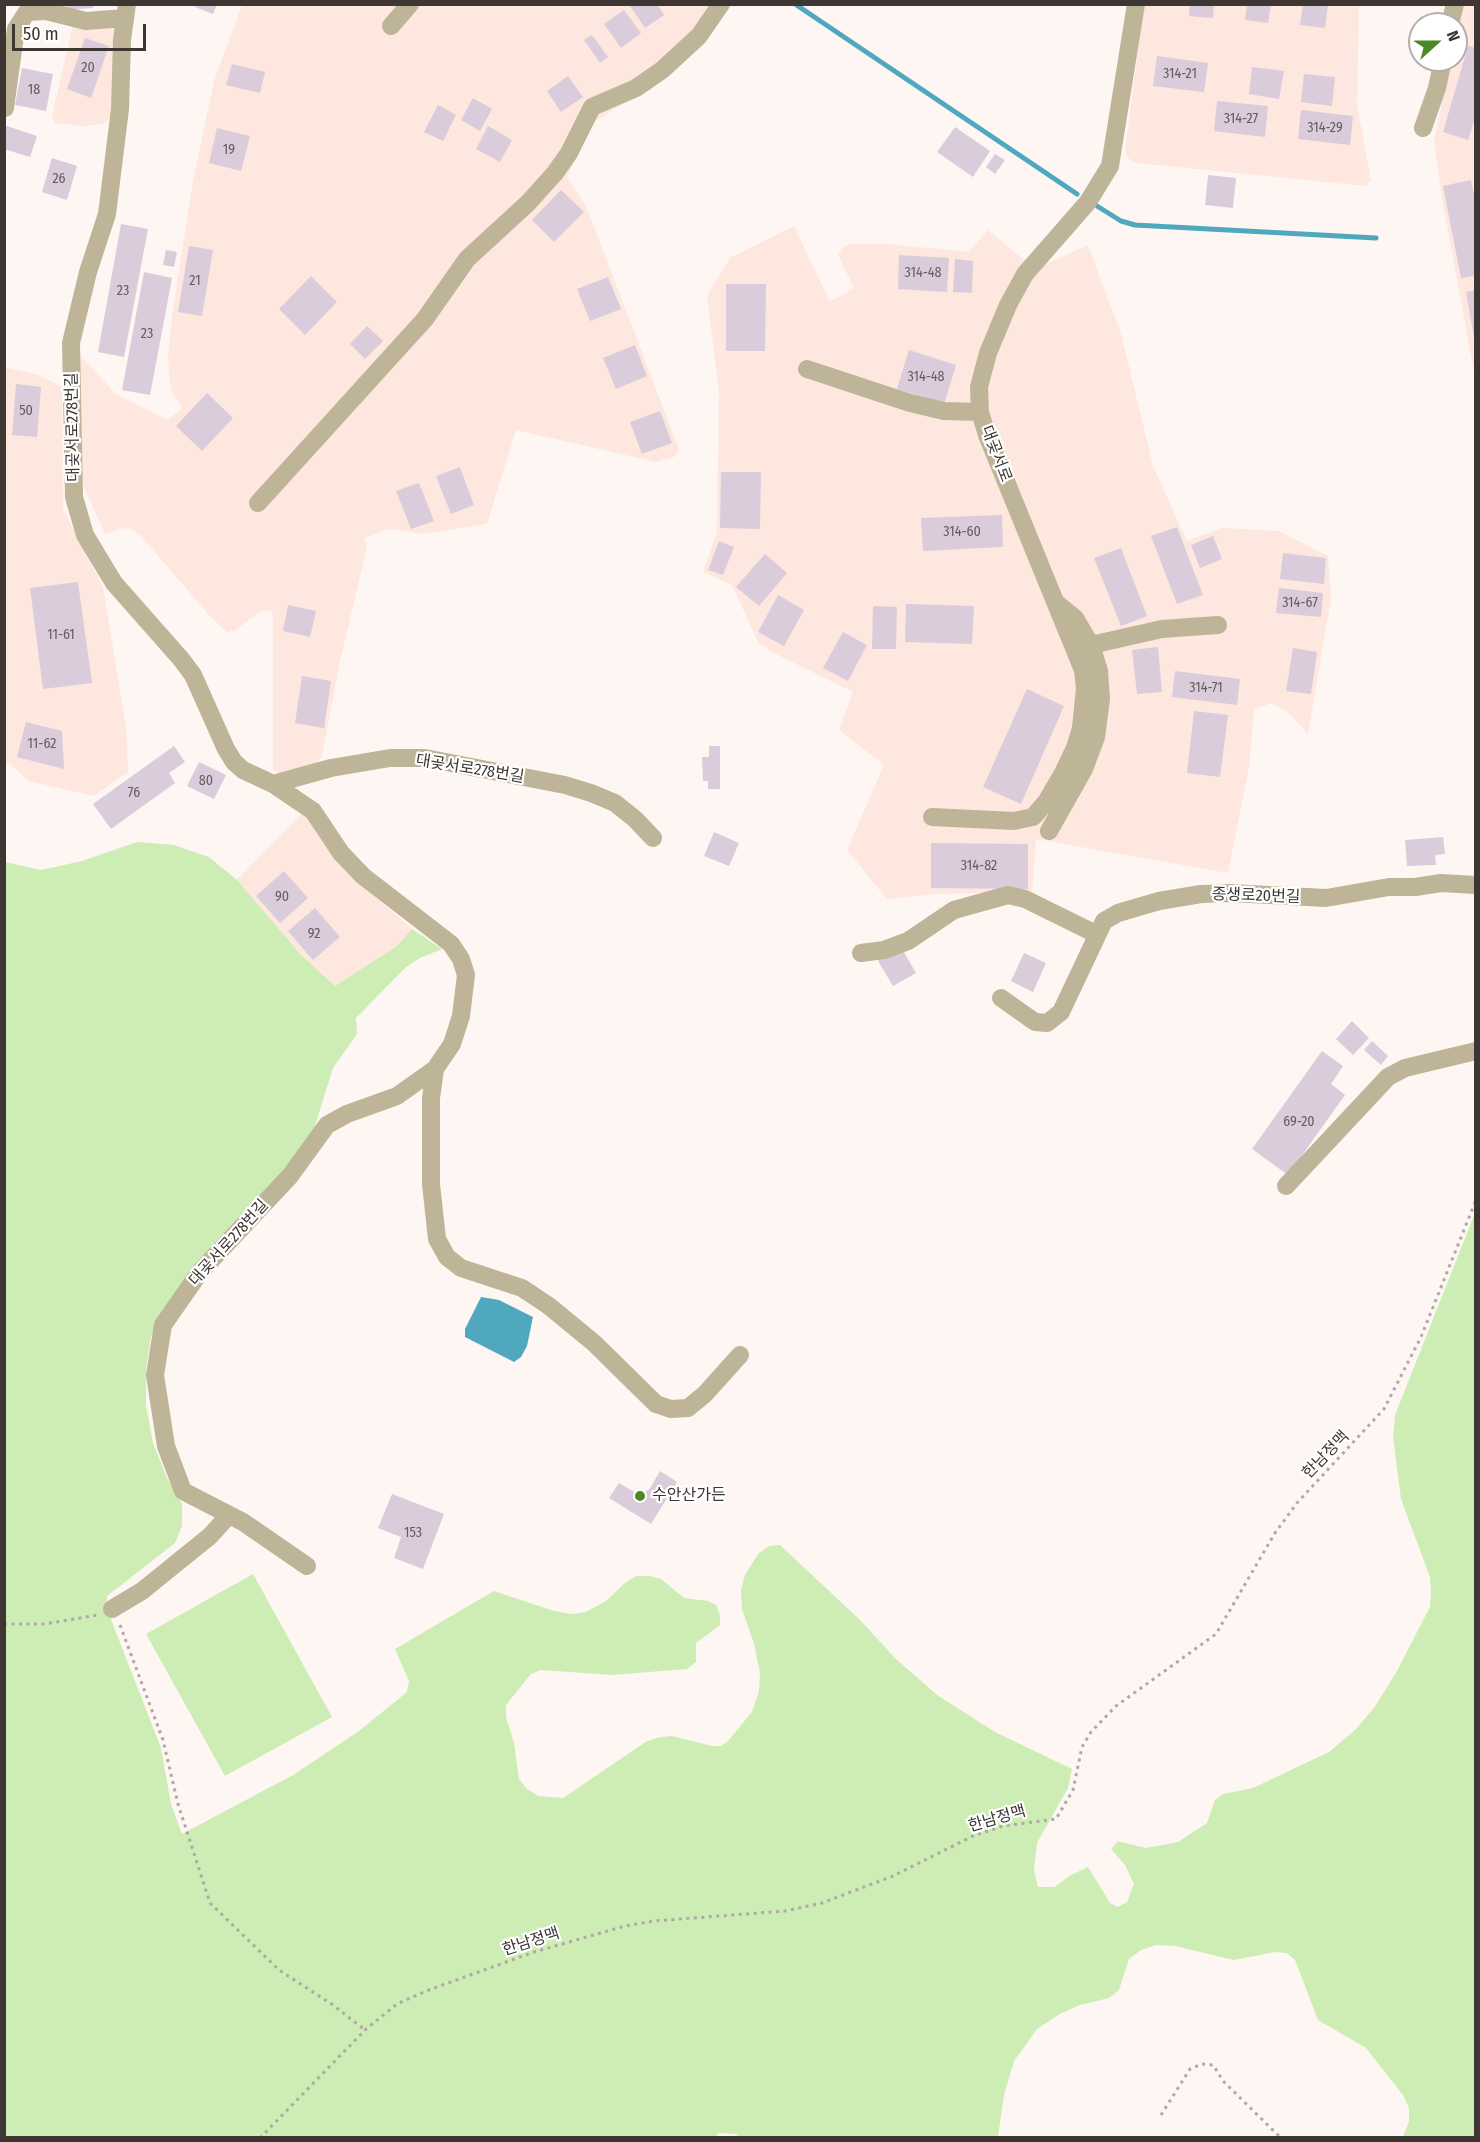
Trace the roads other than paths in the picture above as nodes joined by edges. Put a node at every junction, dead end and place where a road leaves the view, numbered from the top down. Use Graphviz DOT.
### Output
graph roads {
  1 [pos="410,4"];
  2 [pos="721,4"];
  3 [pos="1136,4"];
  4 [pos="126,11"];
  5 [pos="391,26"];
  6 [pos="1440,72"];
  7 [pos="5,108"];
  8 [pos="1423,128"];
  9 [pos="807,369"];
  10 [pos="980,412"];
  11 [pos="258,503"];
  12 [pos="1053,601"];
  13 [pos="1218,625"];
  14 [pos="1090,645"];
  15 [pos="273,784"];
  16 [pos="932,817"];
  17 [pos="1049,831"];
  18 [pos="653,838"];
  19 [pos="1476,885"];
  20 [pos="1096,934"];
  21 [pos="861,953"];
  22 [pos="1001,998"];
  23 [pos="1476,1051"];
  24 [pos="435,1069"];
  25 [pos="1286,1186"];
  26 [pos="740,1355"];
  27 [pos="229,1515"];
  28 [pos="307,1566"];
  29 [pos="112,1609"];
  1 -- 5 [label="lane"];
  2 -- 11 [label="lane"];
  3 -- 10 [label="lane, 대곶서로"];
  4 -- 7 [label="lane"];
  4 -- 15 [label="lane, 대곶서로278번길"];
  6 -- 8 [label="lane"];
  9 -- 10 [label="lane"];
  10 -- 12 [label="lane, 대곶서로"];
  12 -- 14 [label="lane"];
  12 -- 16 [label="lane, 대곶서로"];
  13 -- 14 [label="lane"];
  14 -- 17 [label="lane"];
  15 -- 18 [label="lane, 대곶서로278번길"];
  15 -- 24 [label="lane, 대곶서로278번길"];
  19 -- 20 [label="lane, 종생로20번길"];
  20 -- 21 [label="lane"];
  20 -- 22 [label="lane, 종생로20번길"];
  23 -- 25 [label="lane"];
  24 -- 26 [label="lane, 대곶서로278번길"];
  24 -- 27 [label="lane, 대곶서로278번길"];
  27 -- 28 [label="lane, 대곶서로278번길"];
  27 -- 29 [label="lane"];
}
